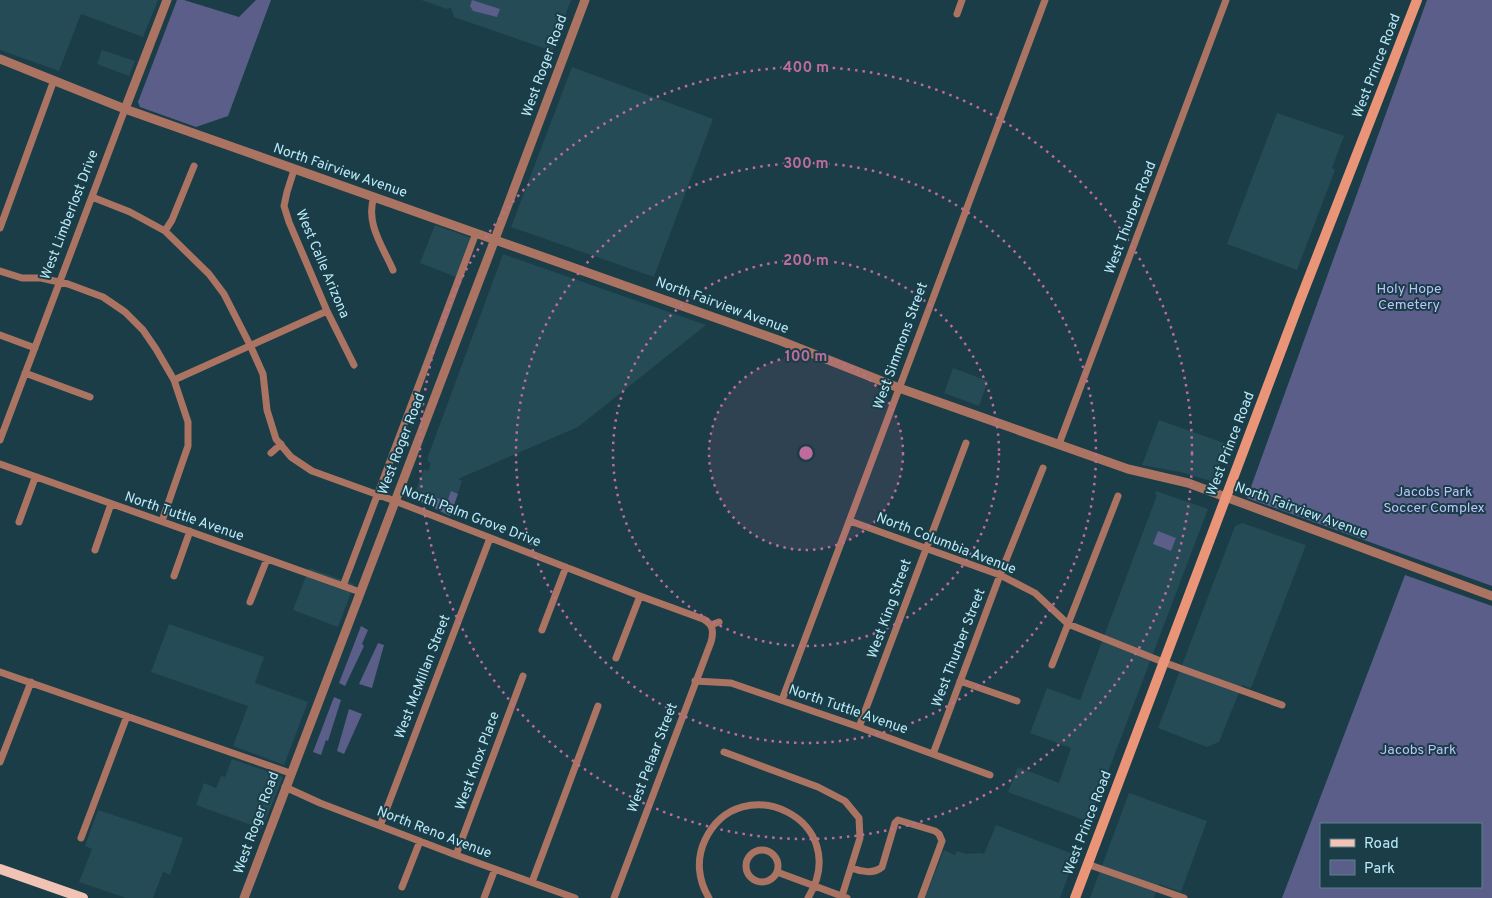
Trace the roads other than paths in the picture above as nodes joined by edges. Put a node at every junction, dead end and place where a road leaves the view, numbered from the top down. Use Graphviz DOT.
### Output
graph roads {
  1 [pos="167,0"];
  2 [pos="585,0"];
  3 [pos="962,0"];
  4 [pos="1045,0"];
  5 [pos="1226,0"];
  6 [pos="1417,0"];
  7 [pos="957,14"];
  8 [pos="0,59"];
  9 [pos="54,80"];
  10 [pos="125,109"];
  11 [pos="194,166"];
  12 [pos="294,170"];
  13 [pos="92,197"];
  14 [pos="374,198"];
  15 [pos="0,228"];
  16 [pos="165,231"];
  17 [pos="476,233"];
  18 [pos="495,240"];
  19 [pos="393,270"];
  20 [pos="0,271"];
  21 [pos="60,283"];
  22 [pos="327,311"];
  23 [pos="0,335"];
  24 [pos="250,345"];
  25 [pos="35,348"];
  26 [pos="354,364"];
  27 [pos="25,374"];
  28 [pos="174,380"];
  29 [pos="898,388"];
  30 [pos="90,398"];
  31 [pos="0,440"];
  32 [pos="966,443"];
  33 [pos="281,444"];
  34 [pos="1059,444"];
  35 [pos="271,453"];
  36 [pos="0,464"];
  37 [pos="1043,468"];
  38 [pos="34,478"];
  39 [pos="378,495"];
  40 [pos="1118,496"];
  41 [pos="1226,498"];
  42 [pos="395,501"];
  43 [pos="111,504"];
  44 [pos="162,521"];
  45 [pos="850,521"];
  46 [pos="19,522"];
  47 [pos="190,531"];
  48 [pos="490,538"];
  49 [pos="926,548"];
  50 [pos="95,550"];
  51 [pos="267,559"];
  52 [pos="566,567"];
  53 [pos="1000,575"];
  54 [pos="174,576"];
  55 [pos="343,586"];
  56 [pos="360,592"];
  57 [pos="640,596"];
  58 [pos="1492,596"];
  59 [pos="250,602"];
  60 [pos="719,622"];
  61 [pos="1068,624"];
  62 [pos="712,626"];
  63 [pos="542,630"];
  64 [pos="616,658"];
  65 [pos="1163,662"];
  66 [pos="1052,665"];
  67 [pos="0,672"];
  68 [pos="523,676"];
  69 [pos="695,681"];
  70 [pos="960,681"];
  71 [pos="31,682"];
  72 [pos="782,700"];
  73 [pos="1017,701"];
  74 [pos="1282,705"];
  75 [pos="598,706"];
  76 [pos="127,716"];
  77 [pos="860,727"];
  78 [pos="724,752"];
  79 [pos="933,754"];
  80 [pos="0,762"];
  81 [pos="290,773"];
  82 [pos="990,775"];
  83 [pos="285,788"];
  84 [pos="380,826"];
  85 [pos="81,838"];
  86 [pos="420,841"];
  87 [pos="456,855"];
  88 [pos="1087,864"];
  89 [pos="852,868"];
  90 [pos="0,869"];
  91 [pos="495,869"];
  92 [pos="777,872"];
  93 [pos="532,882"];
  94 [pos="815,885"];
  95 [pos="402,887"];
  96 [pos="845,897"];
  97 [pos="83,898"];
  98 [pos="244,898"];
  99 [pos="484,898"];
  100 [pos="575,898"];
  101 [pos="614,898"];
  102 [pos="709,898"];
  103 [pos="808,898"];
  104 [pos="921,898"];
  105 [pos="1074,898"];
  106 [pos="1182,898"];
  1 -- 10 [label="street, West Limberlost Drive"];
  2 -- 18 [label="street, West Roger Road"];
  3 -- 7 [label="street"];
  4 -- 29 [label="street, West Simmons Street"];
  5 -- 34 [label="street, West Thurber Road"];
  6 -- 41 [label="main road, West Prince Road"];
  8 -- 9 [label="street, North Fairview Avenue"];
  9 -- 10 [label="street, North Fairview Avenue"];
  9 -- 15 [label="street"];
  10 -- 12 [label="street, North Fairview Avenue"];
  10 -- 13 [label="street, West Limberlost Drive"];
  11 -- 16 [label="street"];
  12 -- 14 [label="street, North Fairview Avenue"];
  12 -- 22 [label="street, West Calle Arizona"];
  13 -- 16 [label="street, North Palm Grove Drive"];
  13 -- 21 [label="street, West Limberlost Drive"];
  14 -- 17 [label="street, North Fairview Avenue"];
  14 -- 19 [label="street"];
  16 -- 24 [label="street, North Palm Grove Drive"];
  17 -- 18 [label="street, North Fairview Avenue"];
  17 -- 39 [label="street, West Roger Road"];
  18 -- 29 [label="street, North Fairview Avenue"];
  18 -- 42 [label="street, West Roger Road"];
  20 -- 21 [label="street"];
  21 -- 25 [label="street, West Limberlost Drive"];
  21 -- 28 [label="street"];
  22 -- 24 [label="street"];
  22 -- 26 [label="street, West Calle Arizona"];
  23 -- 25 [label="street"];
  24 -- 28 [label="street"];
  24 -- 33 [label="street, North Palm Grove Drive"];
  25 -- 27 [label="street, West Limberlost Drive"];
  27 -- 30 [label="street"];
  27 -- 31 [label="street, West Limberlost Drive"];
  28 -- 44 [label="street"];
  29 -- 34 [label="street, North Fairview Avenue"];
  29 -- 45 [label="street, West Simmons Street"];
  32 -- 49 [label="street, West King Street"];
  33 -- 35 [label="street"];
  33 -- 39 [label="street, North Palm Grove Drive"];
  34 -- 41 [label="street, North Fairview Avenue"];
  36 -- 38 [label="street, North Tuttle Avenue"];
  37 -- 53 [label="street, West Thurber Street"];
  38 -- 43 [label="street, North Tuttle Avenue"];
  38 -- 46 [label="street"];
  39 -- 42 [label="street, North Palm Grove Drive"];
  39 -- 55 [label="street, West Roger Road"];
  40 -- 61 [label="street"];
  41 -- 58 [label="street, North Fairview Avenue"];
  41 -- 65 [label="main road, West Prince Road"];
  42 -- 48 [label="street, North Palm Grove Drive"];
  42 -- 56 [label="street, West Roger Road"];
  43 -- 44 [label="street, North Tuttle Avenue"];
  43 -- 50 [label="street"];
  44 -- 47 [label="street, North Tuttle Avenue"];
  45 -- 49 [label="street, North Columbia Avenue"];
  45 -- 72 [label="street, West Simmons Street"];
  47 -- 51 [label="street, North Tuttle Avenue"];
  47 -- 54 [label="street"];
  48 -- 52 [label="street, North Palm Grove Drive"];
  48 -- 84 [label="street, West McMillan Street"];
  49 -- 53 [label="street, North Columbia Avenue"];
  49 -- 77 [label="street, West King Street"];
  51 -- 55 [label="street, North Tuttle Avenue"];
  51 -- 59 [label="street"];
  52 -- 57 [label="street, North Palm Grove Drive"];
  52 -- 63 [label="street"];
  53 -- 61 [label="street, North Columbia Avenue"];
  53 -- 70 [label="street, West Thurber Street"];
  55 -- 56 [label="street, North Tuttle Avenue"];
  56 -- 81 [label="street, West Roger Road"];
  57 -- 62 [label="street, North Palm Grove Drive"];
  57 -- 64 [label="street"];
  60 -- 62 [label="street"];
  61 -- 65 [label="street, North Columbia Avenue"];
  61 -- 66 [label="street"];
  62 -- 69 [label="street, West Pelaar Street"];
  65 -- 74 [label="street, North Columbia Avenue"];
  65 -- 88 [label="main road, West Prince Road"];
  67 -- 71 [label="street"];
  68 -- 87 [label="street, West Knox Place"];
  69 -- 72 [label="street, North Tuttle Avenue"];
  69 -- 101 [label="street, West Pelaar Street"];
  70 -- 73 [label="street"];
  70 -- 79 [label="street, West Thurber Street"];
  71 -- 76 [label="street"];
  71 -- 80 [label="street"];
  72 -- 77 [label="street, North Tuttle Avenue"];
  75 -- 93 [label="street"];
  76 -- 81 [label="street"];
  76 -- 85 [label="street"];
  77 -- 79 [label="street, North Tuttle Avenue"];
  78 -- 89 [label="street"];
  79 -- 82 [label="street, North Tuttle Avenue"];
  81 -- 83 [label="street, West Roger Road"];
  83 -- 84 [label="street, North Reno Avenue"];
  83 -- 98 [label="street, West Roger Road"];
  84 -- 86 [label="street, North Reno Avenue"];
  86 -- 87 [label="street, North Reno Avenue"];
  86 -- 95 [label="street"];
  87 -- 91 [label="street, North Reno Avenue"];
  88 -- 105 [label="main road, West Prince Road"];
  88 -- 106 [label="street"];
  89 -- 96 [label="street"];
  89 -- 104 [label="street"];
  90 -- 97 [label="main road"];
  91 -- 93 [label="street, North Reno Avenue"];
  91 -- 99 [label="street"];
  92 -- 92 [label="street"];
  92 -- 94 [label="street"];
  93 -- 100 [label="street, North Reno Avenue"];
  94 -- 96 [label="street"];
  94 -- 102 [label="street"];
  94 -- 103 [label="street"];
}
